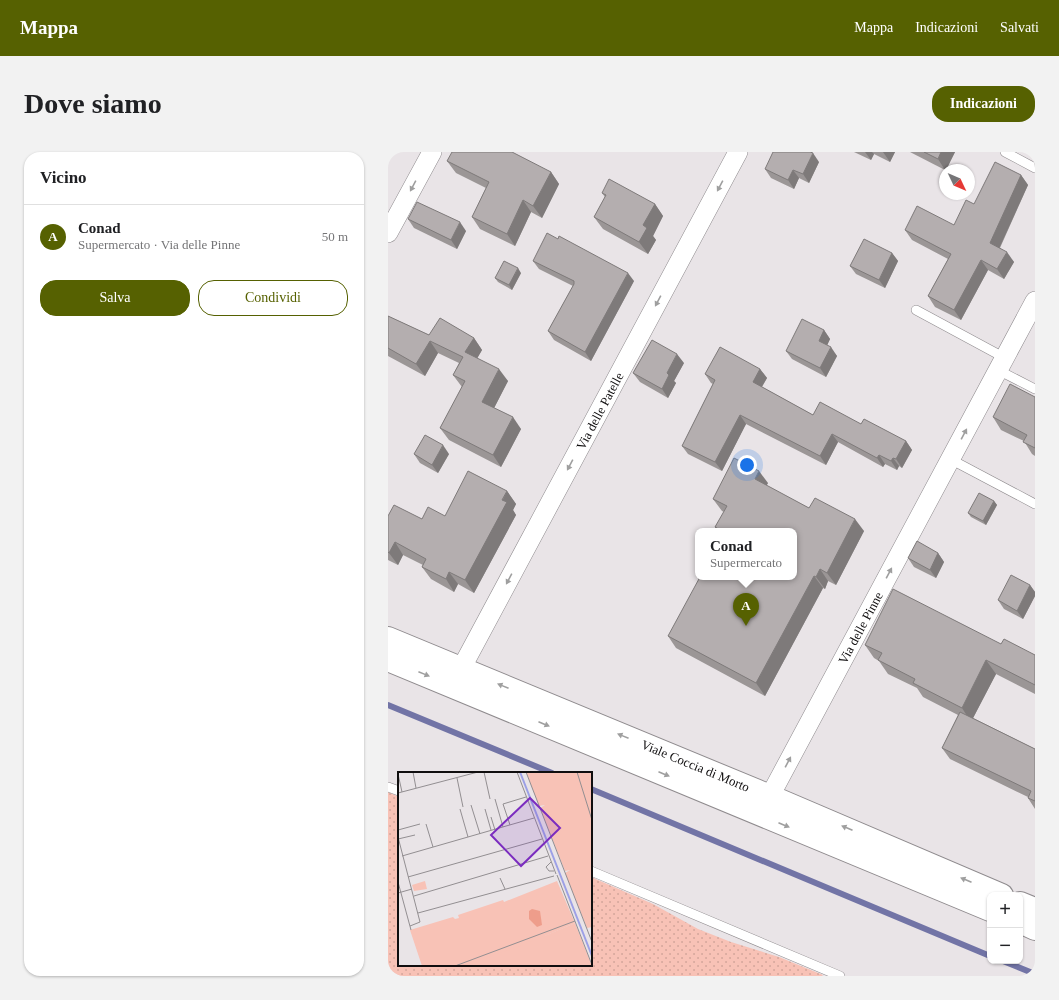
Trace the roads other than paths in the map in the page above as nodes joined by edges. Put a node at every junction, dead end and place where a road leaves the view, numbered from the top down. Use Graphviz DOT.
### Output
graph roads {
  1 [pos="432,152"];
  2 [pos="738,152"];
  3 [pos="1004,152"];
  4 [pos="1035,168"];
  5 [pos="388,233"];
  6 [pos="1035,301"];
  7 [pos="916,310"];
  8 [pos="1001,364"];
  9 [pos="1035,389"];
  10 [pos="950,460"];
  11 [pos="1035,504"];
  12 [pos="388,638"];
  13 [pos="388,660"];
  14 [pos="461,669"];
  15 [pos="388,787"];
  16 [pos="398,791"];
  17 [pos="770,796"];
  18 [pos="592,871"];
  19 [pos="995,892"];
  20 [pos="1023,904"];
  21 [pos="987,909"];
  22 [pos="1035,909"];
  23 [pos="1023,923"];
  24 [pos="1035,928"];
  25 [pos="840,976"];
  1 -- 5 [label="street, one-way"];
  2 -- 14 [label="street, Via delle Patelle, one-way"];
  3 -- 4 [label="lane"];
  6 -- 8 [label="street, Via delle Pinne"];
  7 -- 8 [label="lane"];
  8 -- 9 [label="lane"];
  10 -- 8 [label="street, Via delle Pinne, one-way"];
  10 -- 11 [label="lane"];
  17 -- 10 [label="street, Via delle Pinne, one-way"];
  12 -- 14 [label="street, Viale Coccia di Morto"];
  13 -- 21 [label="street, Viale Coccia di Morto, one-way"];
  17 -- 14 [label="street, Viale Coccia di Morto, one-way"];
  15 -- 16 [label="lane"];
  19 -- 17 [label="street, Viale Coccia di Morto, one-way"];
  18 -- 25 [label="lane"];
  20 -- 22 [label="street"];
  23 -- 24 [label="street"];
}
